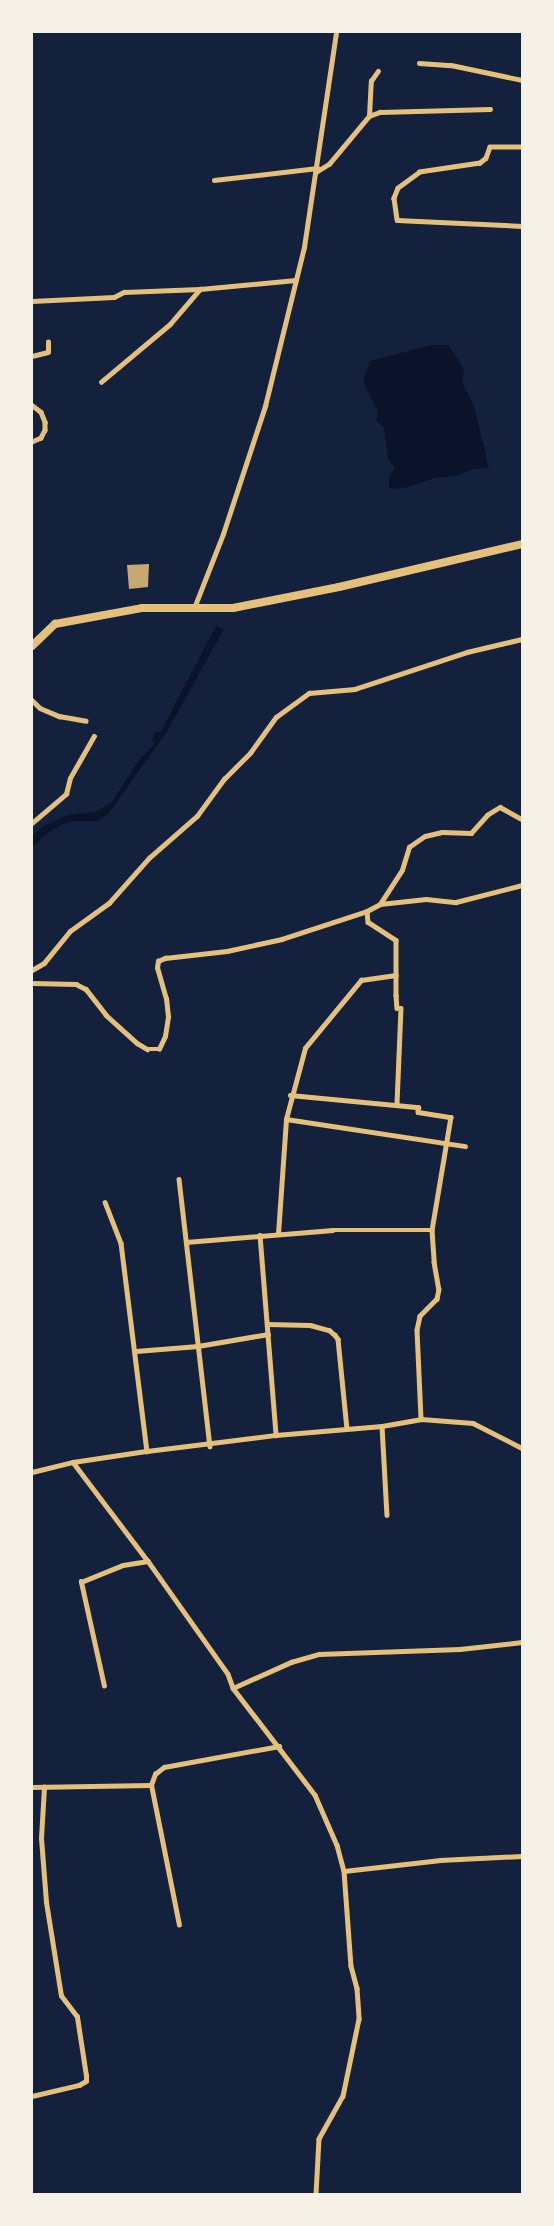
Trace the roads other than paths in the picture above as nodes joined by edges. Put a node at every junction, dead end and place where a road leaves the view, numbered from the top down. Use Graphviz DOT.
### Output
graph roads {
  1 [pos="336,32"];
  2 [pos="419,63"];
  3 [pos="378,70"];
  4 [pos="522,80"];
  5 [pos="490,109"];
  6 [pos="369,116"];
  7 [pos="522,147"];
  8 [pos="316,170"];
  9 [pos="214,180"];
  10 [pos="522,226"];
  11 [pos="296,280"];
  12 [pos="200,290"];
  13 [pos="32,301"];
  14 [pos="48,342"];
  15 [pos="32,356"];
  16 [pos="101,382"];
  17 [pos="32,405"];
  18 [pos="32,442"];
  19 [pos="522,544"];
  20 [pos="194,608"];
  21 [pos="522,639"];
  22 [pos="32,646"];
  23 [pos="32,700"];
  24 [pos="86,721"];
  25 [pos="94,736"];
  26 [pos="522,819"];
  27 [pos="32,823"];
  28 [pos="522,885"];
  29 [pos="380,904"];
  30 [pos="367,911"];
  31 [pos="32,970"];
  32 [pos="396,975"];
  33 [pos="32,983"];
  34 [pos="290,1095"];
  35 [pos="397,1105"];
  36 [pos="286,1119"];
  37 [pos="448,1141"];
  38 [pos="465,1146"];
  39 [pos="179,1179"];
  40 [pos="105,1202"];
  41 [pos="432,1230"];
  42 [pos="278,1234"];
  43 [pos="260,1235"];
  44 [pos="186,1242"];
  45 [pos="267,1324"];
  46 [pos="268,1334"];
  47 [pos="198,1346"];
  48 [pos="136,1351"];
  49 [pos="421,1419"];
  50 [pos="382,1426"];
  51 [pos="347,1429"];
  52 [pos="276,1435"];
  53 [pos="210,1446"];
  54 [pos="522,1448"];
  55 [pos="147,1451"];
  56 [pos="73,1462"];
  57 [pos="32,1472"];
  58 [pos="387,1515"];
  59 [pos="148,1561"];
  60 [pos="522,1642"];
  61 [pos="104,1686"];
  62 [pos="233,1688"];
  63 [pos="279,1746"];
  64 [pos="151,1785"];
  65 [pos="32,1787"];
  66 [pos="44,1787"];
  67 [pos="522,1856"];
  68 [pos="344,1871"];
  69 [pos="179,1925"];
  70 [pos="32,2097"];
  71 [pos="316,2194"];
  1 -- 8 [label="street"];
  2 -- 4 [label="street"];
  3 -- 6 [label="street"];
  5 -- 6 [label="street"];
  6 -- 8 [label="street"];
  7 -- 10 [label="street"];
  8 -- 9 [label="street"];
  8 -- 11 [label="street"];
  11 -- 12 [label="street"];
  11 -- 20 [label="street"];
  12 -- 13 [label="street"];
  12 -- 16 [label="street"];
  14 -- 15 [label="street"];
  17 -- 18 [label="street"];
  19 -- 20 [label="highway"];
  20 -- 22 [label="highway"];
  21 -- 31 [label="street"];
  23 -- 24 [label="street"];
  25 -- 27 [label="street"];
  26 -- 29 [label="street"];
  28 -- 29 [label="street"];
  29 -- 30 [label="street"];
  30 -- 32 [label="street"];
  30 -- 33 [label="street"];
  32 -- 34 [label="street"];
  32 -- 35 [label="street"];
  34 -- 35 [label="street"];
  34 -- 36 [label="street"];
  35 -- 37 [label="street"];
  36 -- 37 [label="street"];
  36 -- 42 [label="street"];
  37 -- 38 [label="street"];
  37 -- 41 [label="street"];
  39 -- 44 [label="street"];
  40 -- 48 [label="street"];
  41 -- 42 [label="street"];
  41 -- 49 [label="street"];
  42 -- 43 [label="street"];
  43 -- 44 [label="street"];
  43 -- 45 [label="street"];
  44 -- 47 [label="street"];
  45 -- 46 [label="street"];
  45 -- 51 [label="street"];
  46 -- 47 [label="street"];
  46 -- 52 [label="street"];
  47 -- 48 [label="street"];
  47 -- 53 [label="street"];
  48 -- 55 [label="street"];
  49 -- 50 [label="street"];
  49 -- 54 [label="street"];
  50 -- 51 [label="street"];
  50 -- 58 [label="street"];
  51 -- 52 [label="street"];
  52 -- 53 [label="street"];
  53 -- 55 [label="street"];
  55 -- 56 [label="street"];
  56 -- 57 [label="street"];
  56 -- 59 [label="street"];
  59 -- 61 [label="street"];
  59 -- 62 [label="street"];
  60 -- 62 [label="street"];
  62 -- 63 [label="street"];
  63 -- 64 [label="street"];
  63 -- 68 [label="street"];
  64 -- 66 [label="street"];
  64 -- 69 [label="street"];
  65 -- 66 [label="street"];
  66 -- 70 [label="street"];
  67 -- 68 [label="street"];
  68 -- 71 [label="street"];
}
